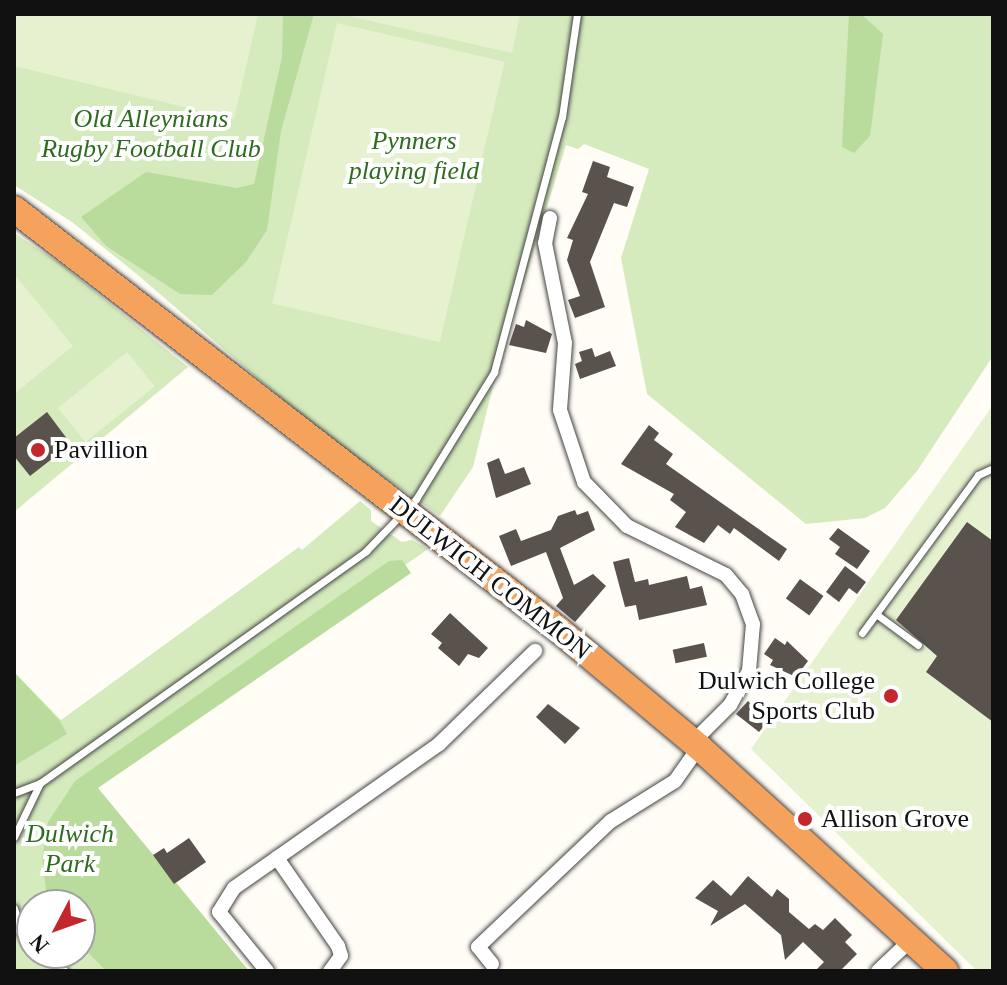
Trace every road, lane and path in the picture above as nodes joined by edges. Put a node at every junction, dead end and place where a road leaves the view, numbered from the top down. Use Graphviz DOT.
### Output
graph roads {
  1 [pos="577,14"];
  2 [pos="14,209"];
  3 [pos="550,218"];
  4 [pos="993,468"];
  5 [pos="406,512"];
  6 [pos="876,614"];
  7 [pos="862,633"];
  8 [pos="918,645"];
  9 [pos="535,651"];
  10 [pos="696,745"];
  11 [pos="40,783"];
  12 [pos="14,793"];
  13 [pos="14,837"];
  14 [pos="277,858"];
  15 [pos="912,939"];
  16 [pos="492,964"];
  17 [pos="267,971"];
  18 [pos="330,971"];
  19 [pos="878,971"];
  20 [pos="945,971"];
  1 -- 5 [label="lane"];
  2 -- 5 [label="highway, DULWICH COMMON"];
  3 -- 10 [label="street"];
  4 -- 6 [label="lane"];
  5 -- 10 [label="highway, DULWICH COMMON"];
  5 -- 11 [label="lane"];
  6 -- 7 [label="lane"];
  6 -- 8 [label="lane"];
  9 -- 14 [label="street"];
  10 -- 15 [label="highway, DULWICH COMMON"];
  10 -- 16 [label="street"];
  11 -- 12 [label="lane"];
  11 -- 13 [label="lane"];
  14 -- 17 [label="street"];
  14 -- 18 [label="street"];
  15 -- 19 [label="street"];
  15 -- 20 [label="highway, DULWICH COMMON"];
}
